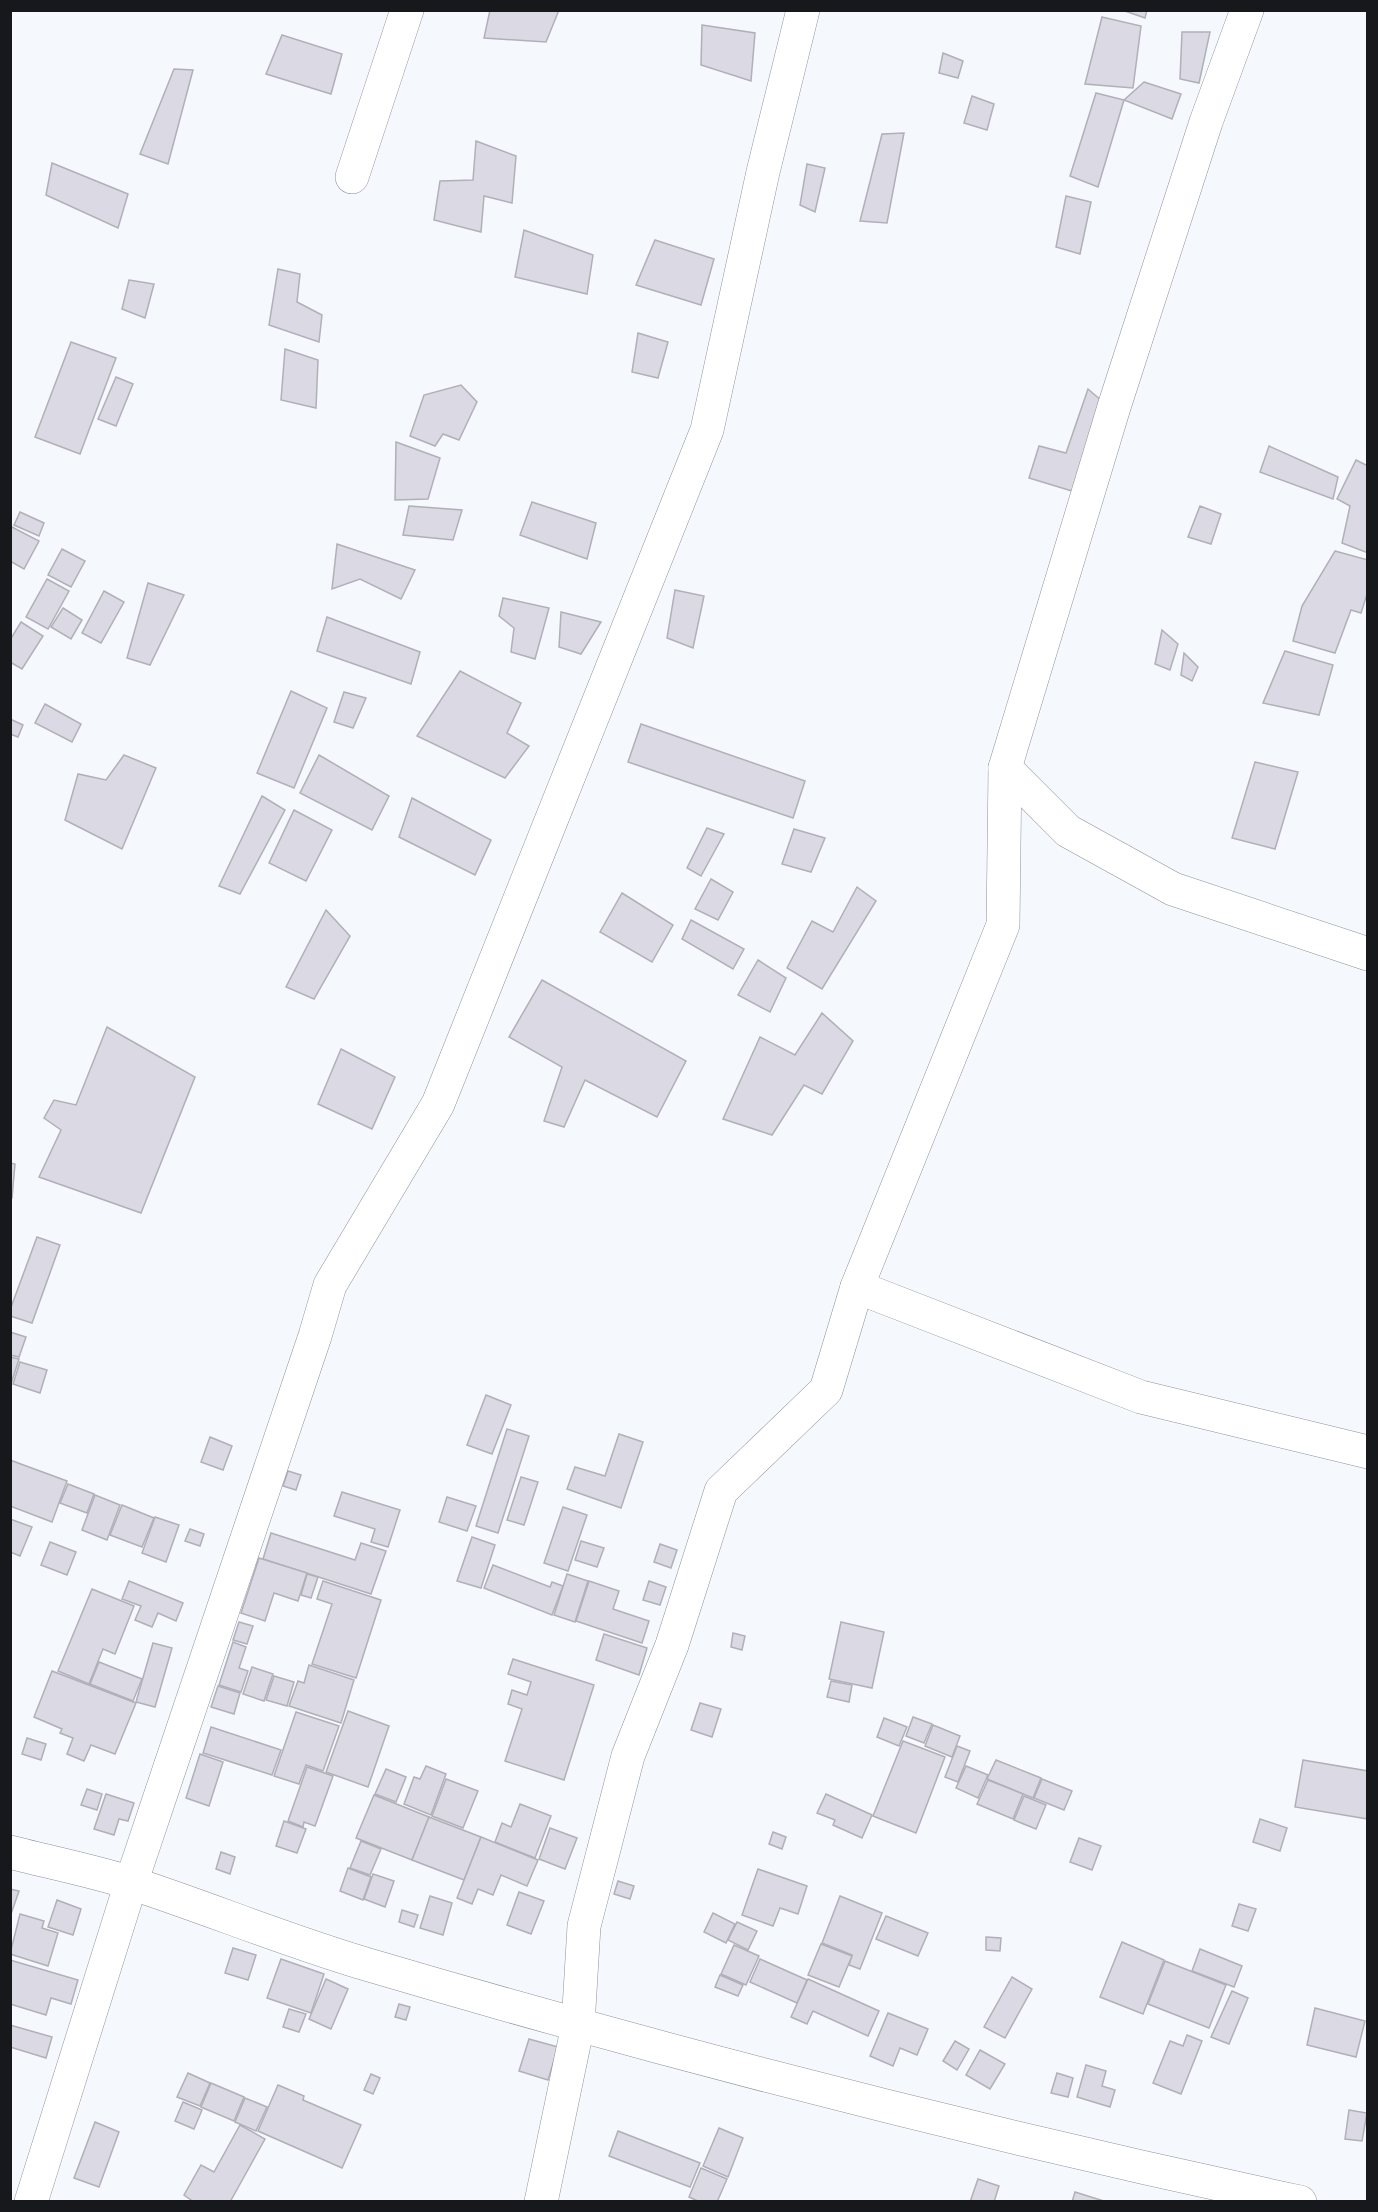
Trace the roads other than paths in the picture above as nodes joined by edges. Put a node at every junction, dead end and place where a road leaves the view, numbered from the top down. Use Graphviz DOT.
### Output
graph roads {
  1 [pos="407,10"];
  2 [pos="803,10"];
  3 [pos="1247,10"];
  4 [pos="352,177"];
  5 [pos="1005,768"];
  6 [pos="1368,954"];
  7 [pos="857,1287"];
  8 [pos="1368,1452"];
  9 [pos="10,1852"];
  10 [pos="131,1883"];
  11 [pos="578,2025"];
  12 [pos="31,2202"];
  13 [pos="541,2202"];
  14 [pos="1300,2202"];
  1 -- 4 [label="street"];
  2 -- 10 [label="street"];
  3 -- 5 [label="street"];
  5 -- 6 [label="street"];
  5 -- 7 [label="street"];
  7 -- 8 [label="street"];
  7 -- 11 [label="street"];
  9 -- 10 [label="street"];
  10 -- 11 [label="street"];
  10 -- 12 [label="street"];
  11 -- 13 [label="street"];
  11 -- 14 [label="street"];
}
